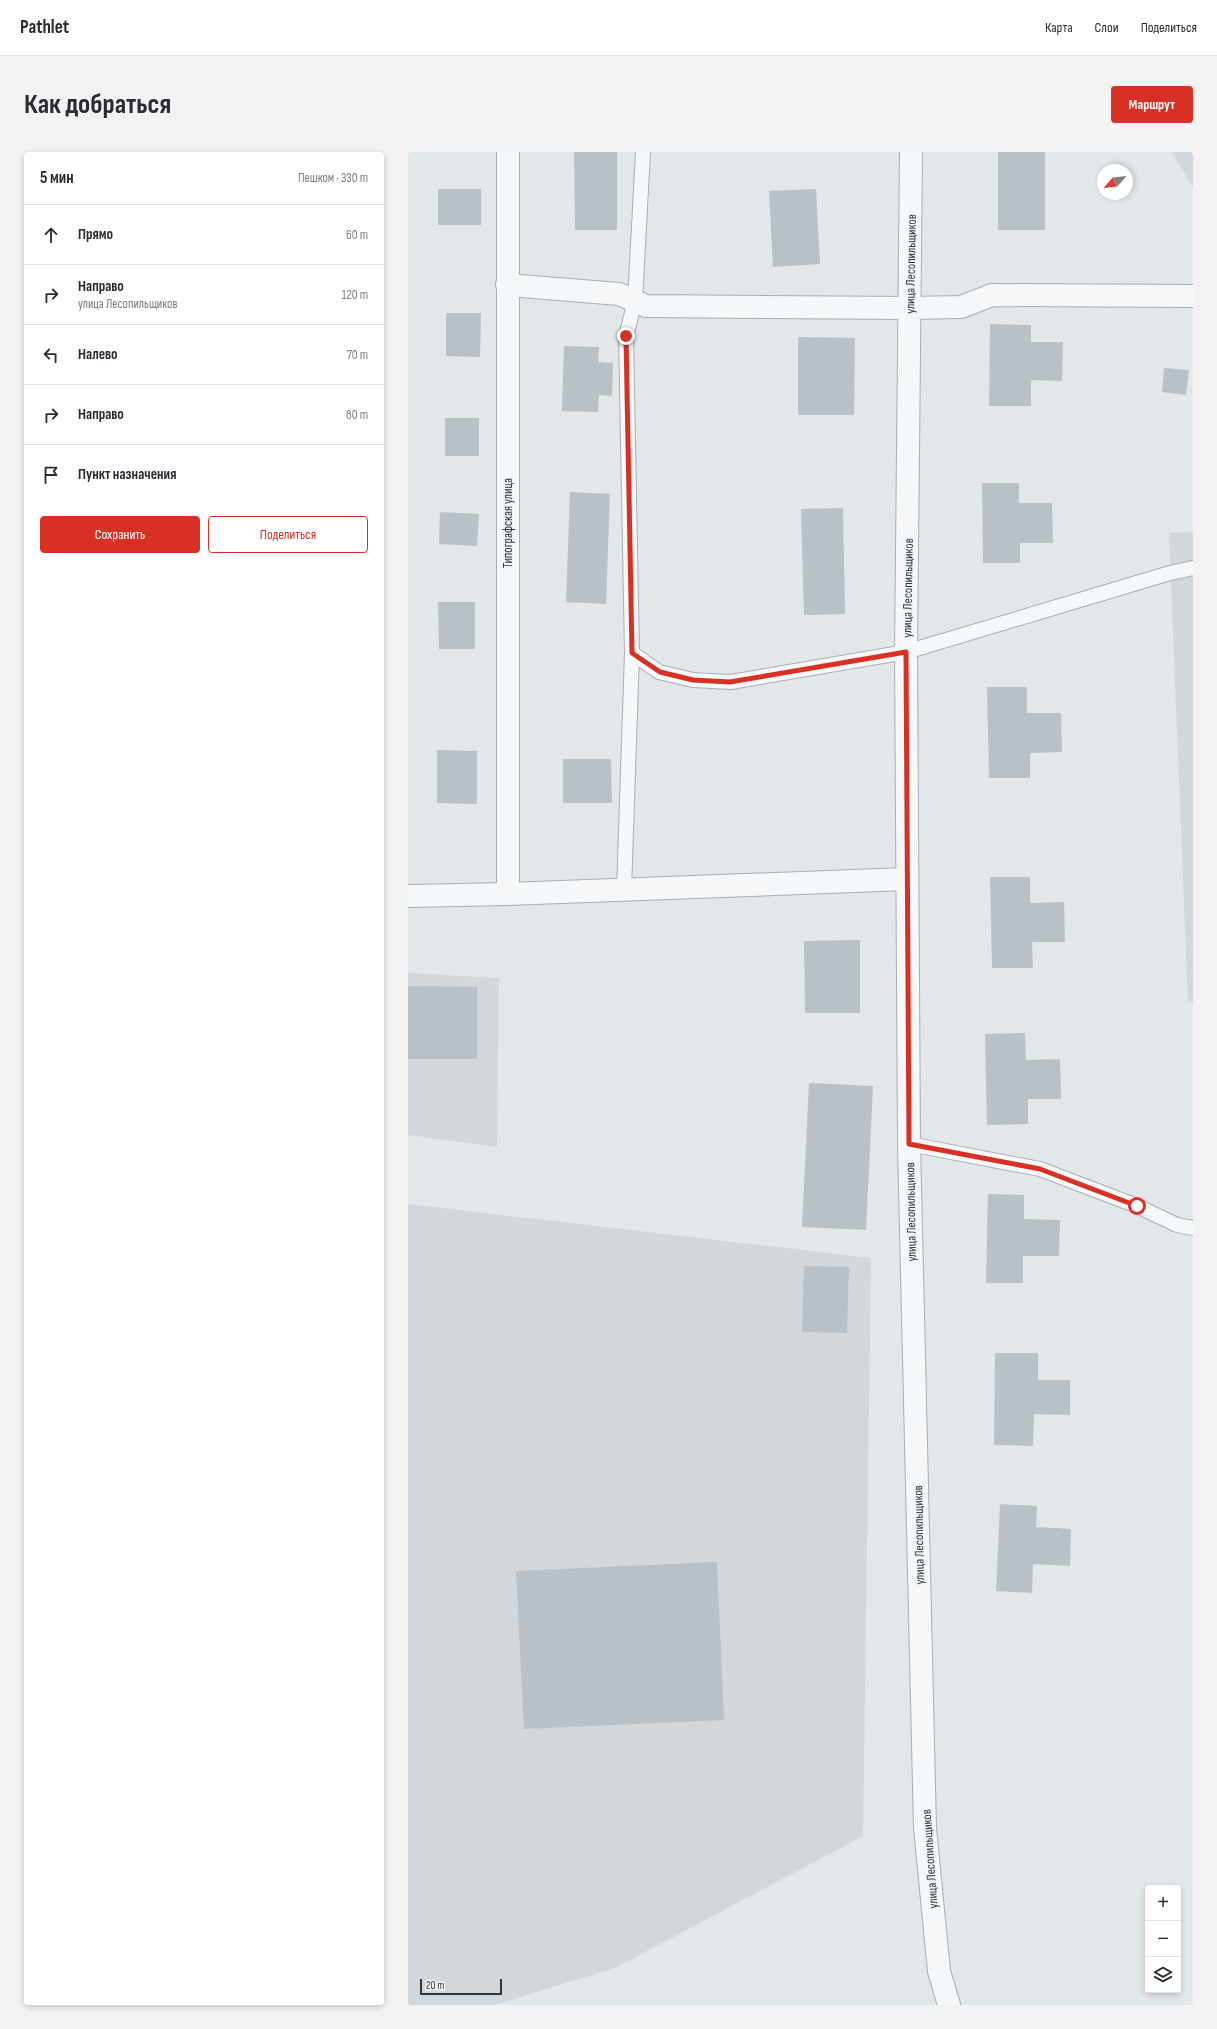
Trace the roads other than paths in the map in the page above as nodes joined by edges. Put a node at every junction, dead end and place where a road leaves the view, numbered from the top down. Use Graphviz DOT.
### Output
graph roads {
  1 [pos="508,152"];
  2 [pos="643,152"];
  3 [pos="911,152"];
  4 [pos="507,284"];
  5 [pos="1193,296"];
  6 [pos="635,301"];
  7 [pos="909,308"];
  8 [pos="1193,568"];
  9 [pos="906,652"];
  10 [pos="632,653"];
  11 [pos="907,879"];
  12 [pos="624,890"];
  13 [pos="508,894"];
  14 [pos="408,896"];
  15 [pos="909,1144"];
  16 [pos="1193,1228"];
  17 [pos="949,2005"];
  1 -- 4 [label="street, Типографская улица"];
  2 -- 6 [label="lane"];
  3 -- 7 [label="street, улица Лесопильщиков"];
  4 -- 6 [label="street"];
  4 -- 13 [label="street, Типографская улица"];
  5 -- 7 [label="street"];
  6 -- 7 [label="street"];
  6 -- 10 [label="lane"];
  7 -- 9 [label="street, улица Лесопильщиков"];
  8 -- 9 [label="lane"];
  9 -- 10 [label="lane"];
  9 -- 11 [label="street, улица Лесопильщиков"];
  10 -- 12 [label="lane"];
  11 -- 12 [label="street"];
  11 -- 15 [label="street, улица Лесопильщиков"];
  12 -- 13 [label="street"];
  13 -- 14 [label="street"];
  15 -- 16 [label="lane"];
  15 -- 17 [label="street, улица Лесопильщиков"];
}
